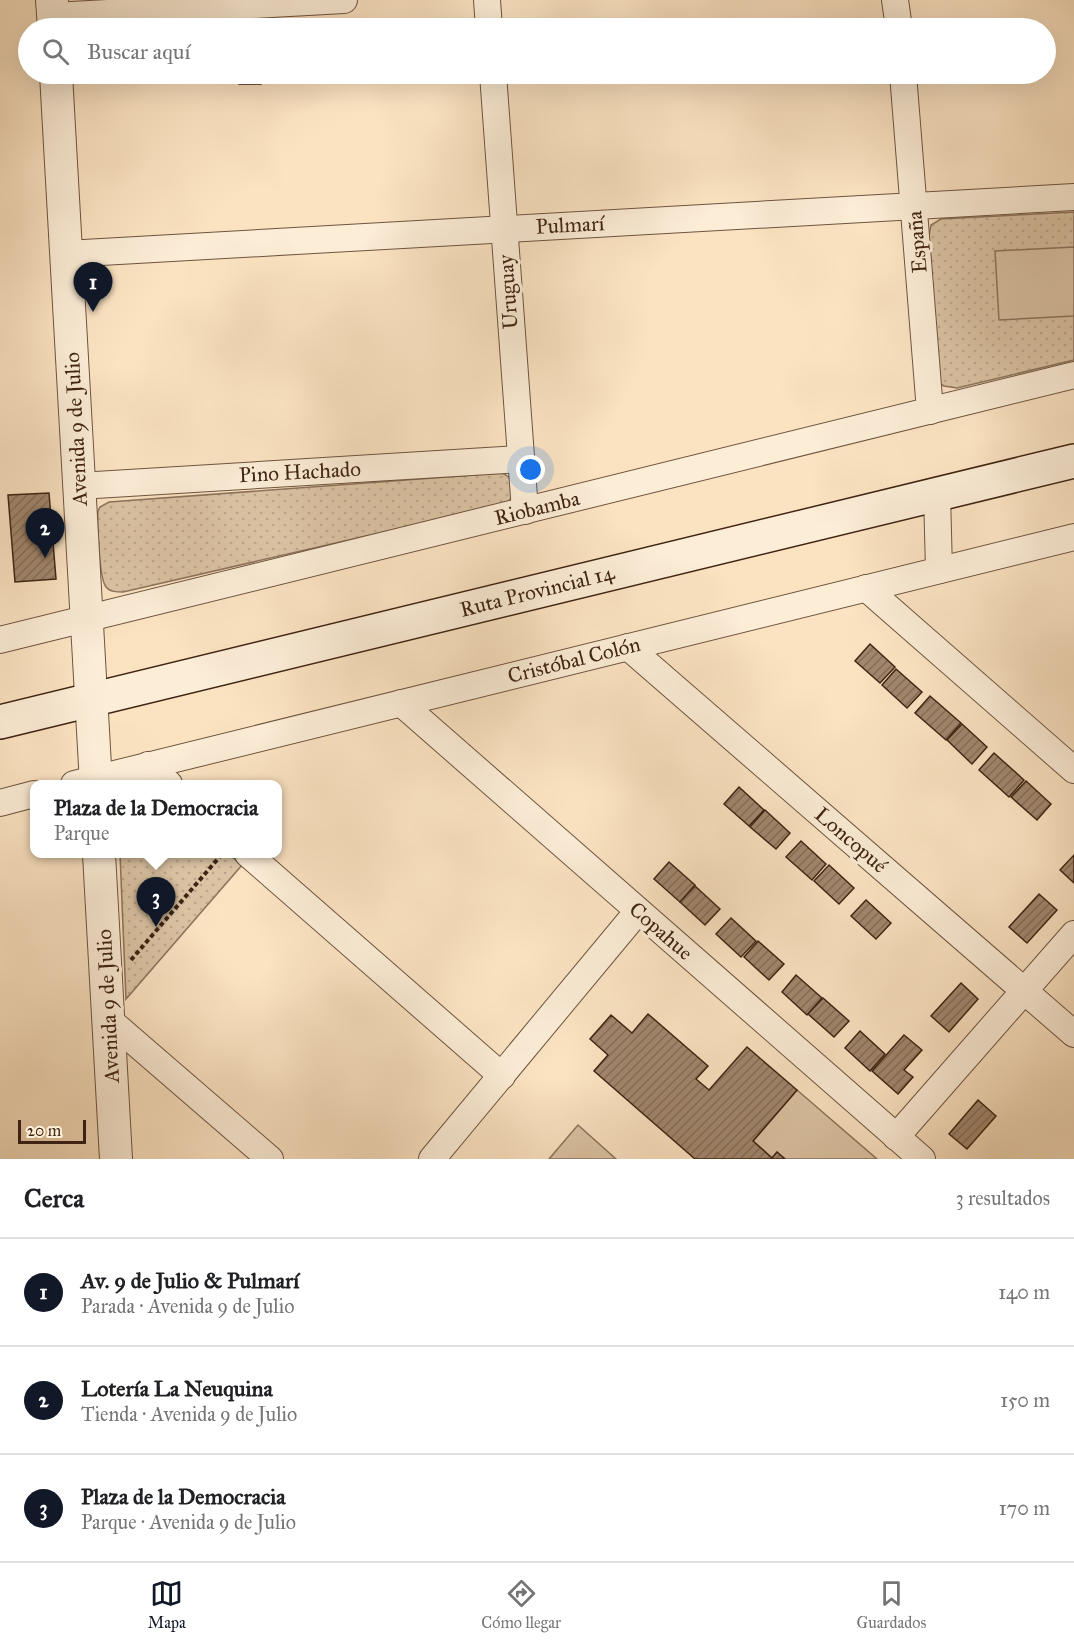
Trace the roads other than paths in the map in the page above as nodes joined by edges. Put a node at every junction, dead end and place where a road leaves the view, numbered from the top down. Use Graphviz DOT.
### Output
graph roads {
  1 [pos="344,0"];
  2 [pos="488,0"];
  3 [pos="896,0"];
  4 [pos="258,2"];
  5 [pos="53,15"];
  6 [pos="489,18"];
  7 [pos="899,18"];
  8 [pos="57,84"];
  9 [pos="494,84"];
  10 [pos="904,84"];
  11 [pos="1074,197"];
  12 [pos="914,206"];
  13 [pos="504,229"];
  14 [pos="66,254"];
  15 [pos="1074,375"];
  16 [pos="930,411"];
  17 [pos="520,459"];
  18 [pos="1074,461"];
  19 [pos="79,486"];
  20 [pos="937,494"];
  21 [pos="525,511"];
  22 [pos="1074,537"];
  23 [pos="939,570"];
  24 [pos="866,588"];
  25 [pos="87,619"];
  26 [pos="0,640"];
  27 [pos="628,647"];
  28 [pos="92,699"];
  29 [pos="401,703"];
  30 [pos="0,722"];
  31 [pos="148,765"];
  32 [pos="1074,770"];
  33 [pos="88,780"];
  34 [pos="98,780"];
  35 [pos="165,780"];
  36 [pos="30,795"];
  37 [pos="0,803"];
  38 [pos="99,858"];
  39 [pos="253,858"];
  40 [pos="638,911"];
  41 [pos="1074,934"];
  42 [pos="1024,991"];
  43 [pos="109,1020"];
  44 [pos="1074,1034"];
  45 [pos="502,1076"];
  46 [pos="896,1137"];
  47 [pos="116,1159"];
  48 [pos="270,1159"];
  49 [pos="432,1159"];
  50 [pos="922,1159"];
  1 -- 4 [label="street"];
  2 -- 6 [label="street"];
  3 -- 7 [label="street"];
  4 -- 5 [label="street"];
  8 -- 14 [label="street, Avenida 9 de Julio"];
  9 -- 13 [label="street, Uruguay"];
  10 -- 12 [label="street, España"];
  11 -- 12 [label="street, Pulmarí"];
  12 -- 13 [label="street, Pulmarí"];
  12 -- 16 [label="street, España"];
  13 -- 14 [label="street, Pulmarí"];
  13 -- 17 [label="street, Uruguay"];
  14 -- 19 [label="street, Avenida 9 de Julio"];
  15 -- 16 [label="street, Riobamba"];
  16 -- 21 [label="street, Riobamba"];
  17 -- 19 [label="street, Pino Hachado"];
  17 -- 21 [label="street, Uruguay"];
  18 -- 20 [label="main road, Ruta Provincial 14"];
  19 -- 25 [label="street, Avenida 9 de Julio"];
  20 -- 23 [label="street"];
  20 -- 28 [label="main road, Ruta Provincial 14"];
  21 -- 25 [label="street, Riobamba"];
  22 -- 23 [label="street, Cristóbal Colón"];
  23 -- 24 [label="street, Cristóbal Colón"];
  24 -- 27 [label="street, Cristóbal Colón"];
  24 -- 32 [label="street"];
  25 -- 26 [label="street, Riobamba"];
  25 -- 28 [label="street, Avenida 9 de Julio"];
  27 -- 29 [label="street, Cristóbal Colón"];
  27 -- 42 [label="street, Loncopué"];
  28 -- 30 [label="main road, Ruta Provincial 14"];
  28 -- 33 [label="street, Avenida 9 de Julio"];
  29 -- 31 [label="street, Cristóbal Colón"];
  29 -- 40 [label="street, Copahue"];
  31 -- 34 [label="street, Cristóbal Colón"];
  31 -- 35 [label="street"];
  36 -- 37 [label="street"];
  38 -- 43 [label="street, Avenida 9 de Julio"];
  39 -- 45 [label="street"];
  40 -- 45 [label="street"];
  40 -- 46 [label="street, Copahue"];
  41 -- 42 [label="street"];
  42 -- 44 [label="street, Loncopué"];
  42 -- 46 [label="street"];
  43 -- 47 [label="street, Avenida 9 de Julio"];
  43 -- 48 [label="street"];
  45 -- 49 [label="street"];
  46 -- 50 [label="street, Copahue"];
}
